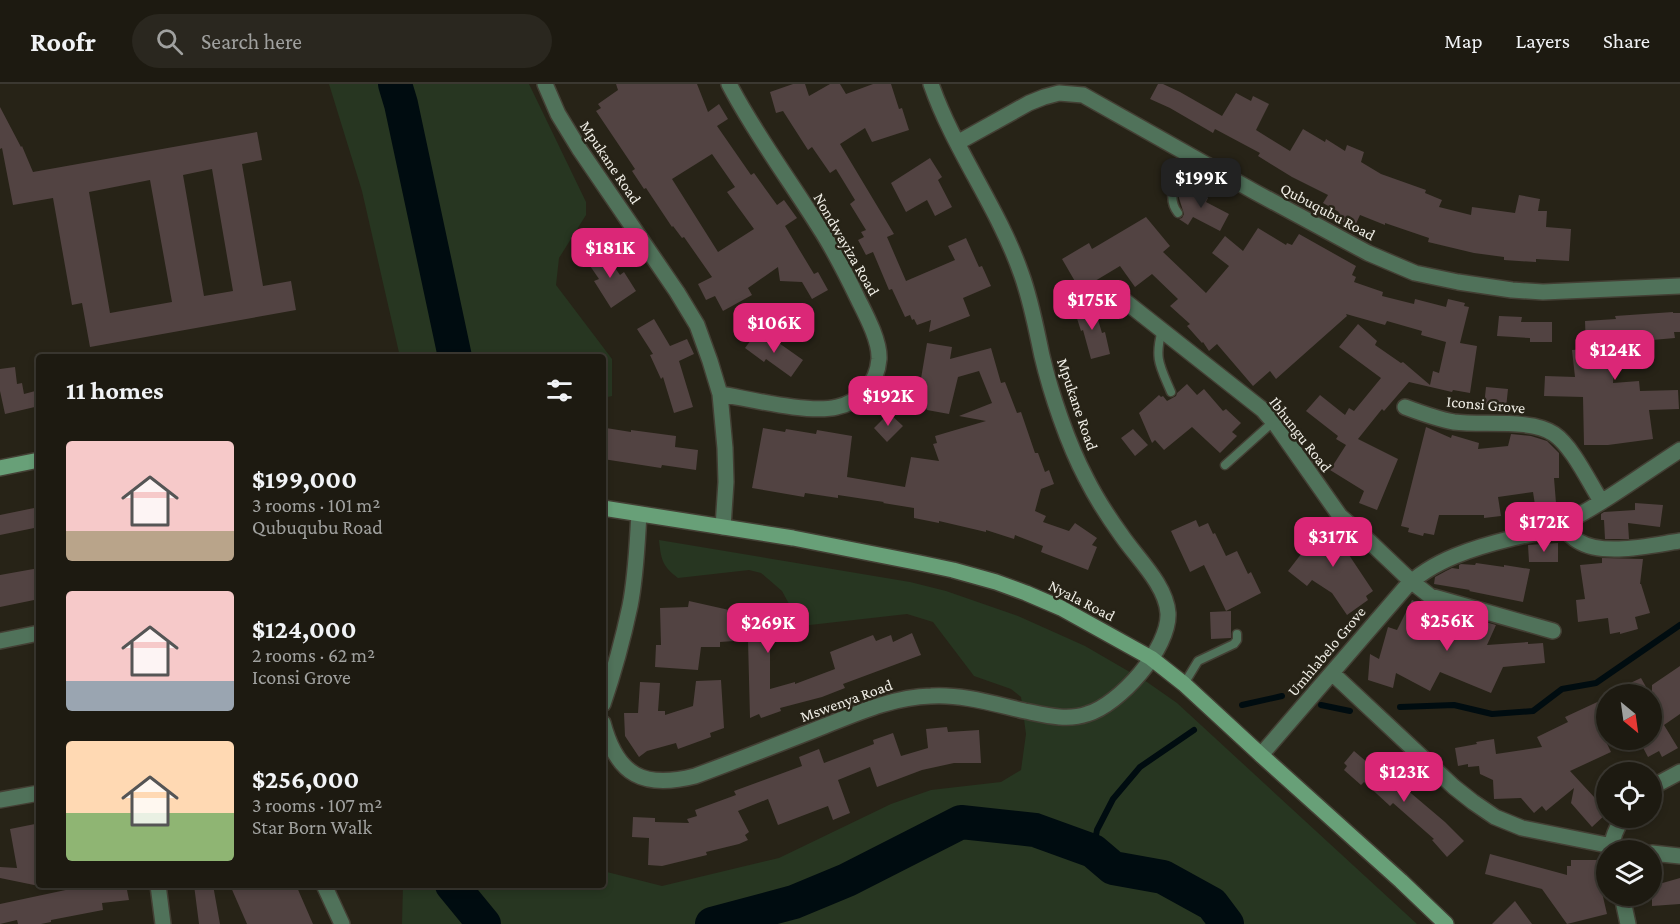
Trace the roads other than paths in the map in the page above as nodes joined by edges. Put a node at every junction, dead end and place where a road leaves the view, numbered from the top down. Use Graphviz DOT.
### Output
graph roads {
  1 [pos="545,84"];
  2 [pos="729,84"];
  3 [pos="931,84"];
  4 [pos="957,143"];
  5 [pos="1186,154"];
  6 [pos="1178,213"];
  7 [pos="1680,286"];
  8 [pos="1121,298"];
  9 [pos="1162,330"];
  10 [pos="1171,392"];
  11 [pos="720,394"];
  12 [pos="1405,407"];
  13 [pos="1273,423"];
  14 [pos="1680,450"];
  15 [pos="36,461"];
  16 [pos="1225,465"];
  17 [pos="0,468"];
  18 [pos="1601,501"];
  19 [pos="606,508"];
  20 [pos="639,514"];
  21 [pos="1561,525"];
  22 [pos="723,527"];
  23 [pos="1680,541"];
  24 [pos="1411,581"];
  25 [pos="1553,631"];
  26 [pos="36,634"];
  27 [pos="1237,634"];
  28 [pos="0,641"];
  29 [pos="1151,658"];
  30 [pos="1332,673"];
  31 [pos="1185,684"];
  32 [pos="606,696"];
  33 [pos="606,732"];
  34 [pos="1261,755"];
  35 [pos="1680,772"];
  36 [pos="1662,782"];
  37 [pos="36,794"];
  38 [pos="0,800"];
  39 [pos="1596,844"];
  40 [pos="1662,854"];
  41 [pos="1680,856"];
  42 [pos="158,888"];
  43 [pos="325,888"];
  44 [pos="1624,906"];
  45 [pos="163,924"];
  46 [pos="342,924"];
  47 [pos="1446,924"];
  48 [pos="1628,924"];
  1 -- 11 [label="street, Mpukane Road"];
  2 -- 11 [label="street, Nondwayiza Road"];
  3 -- 4 [label="street, Mpukane Road"];
  4 -- 5 [label="street, Qubuqubu Road"];
  4 -- 29 [label="street, Mpukane Road"];
  5 -- 6 [label="lane"];
  5 -- 7 [label="street, Qubuqubu Road"];
  8 -- 9 [label="street, Ibhungu Road"];
  9 -- 10 [label="lane"];
  9 -- 13 [label="street, Ibhungu Road"];
  11 -- 22 [label="street, Mpukane Road"];
  12 -- 18 [label="street, Iconsi Grove"];
  13 -- 16 [label="lane"];
  13 -- 24 [label="street, Ibhungu Road"];
  14 -- 18 [label="street, Umhlabelo Grove"];
  15 -- 17 [label="street"];
  18 -- 21 [label="street, Umhlabelo Grove"];
  19 -- 20 [label="street, Nyala Road"];
  20 -- 22 [label="street, Nyala Road"];
  20 -- 32 [label="street"];
  21 -- 23 [label="street"];
  21 -- 24 [label="street, Umhlabelo Grove"];
  22 -- 29 [label="street, Nyala Road"];
  24 -- 25 [label="street, Ibhungu Road"];
  24 -- 30 [label="street, Umhlabelo Grove"];
  26 -- 28 [label="street"];
  27 -- 31 [label="lane"];
  29 -- 31 [label="street, Nyala Road"];
  29 -- 33 [label="street, Mswenya Road"];
  30 -- 34 [label="street, Umhlabelo Grove"];
  30 -- 39 [label="street"];
  31 -- 34 [label="street, Nyala Road"];
  34 -- 47 [label="street, Nyala Road"];
  35 -- 36 [label="street"];
  37 -- 38 [label="street"];
  40 -- 41 [label="street"];
  42 -- 45 [label="street"];
  43 -- 46 [label="street"];
  44 -- 48 [label="street"];
}
